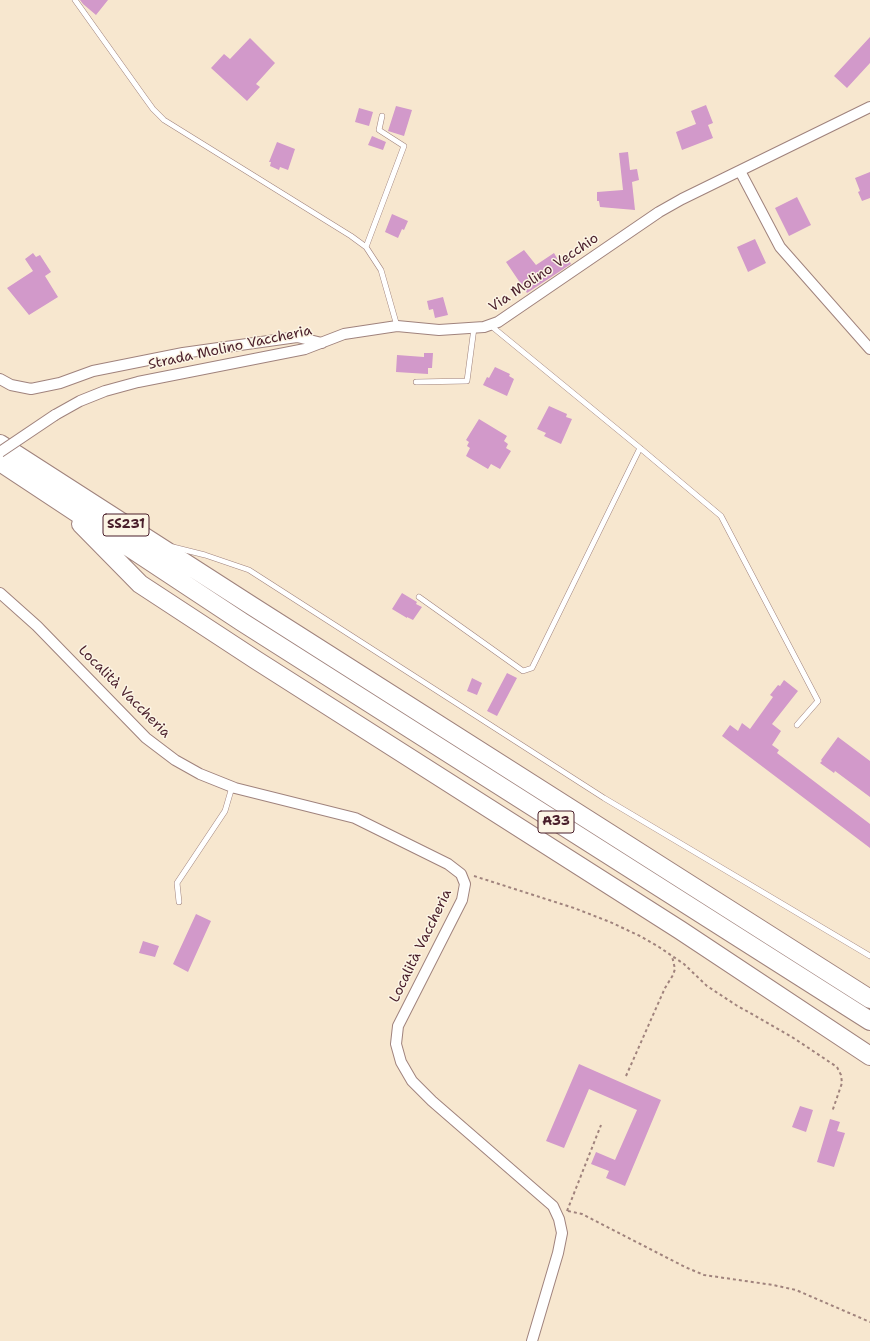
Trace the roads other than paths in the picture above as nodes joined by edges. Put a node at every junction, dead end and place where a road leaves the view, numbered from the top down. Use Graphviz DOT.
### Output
graph roads {
  1 [pos="75,0"];
  2 [pos="870,107"];
  3 [pos="382,116"];
  4 [pos="740,171"];
  5 [pos="366,247"];
  6 [pos="490,325"];
  7 [pos="397,326"];
  8 [pos="474,328"];
  9 [pos="322,343"];
  10 [pos="870,349"];
  11 [pos="0,379"];
  12 [pos="416,382"];
  13 [pos="0,444"];
  14 [pos="640,448"];
  15 [pos="0,452"];
  16 [pos="0,462"];
  17 [pos="23,476"];
  18 [pos="152,542"];
  19 [pos="0,593"];
  20 [pos="419,597"];
  21 [pos="252,606"];
  22 [pos="242,622"];
  23 [pos="797,726"];
  24 [pos="232,787"];
  25 [pos="179,902"];
  26 [pos="870,956"];
  27 [pos="870,999"];
  28 [pos="870,1021"];
  29 [pos="870,1056"];
  30 [pos="532,1341"];
  1 -- 5 [label="lane"];
  2 -- 4 [label="street, Via Molino Vecchio"];
  3 -- 5 [label="lane"];
  4 -- 6 [label="street, Via Molino Vecchio"];
  4 -- 10 [label="street"];
  5 -- 7 [label="lane"];
  6 -- 8 [label="street, Via Molino Vecchio"];
  6 -- 14 [label="lane"];
  7 -- 8 [label="street, Via Molino Vecchio"];
  7 -- 9 [label="street, Via Molino Vecchio"];
  8 -- 12 [label="lane"];
  9 -- 11 [label="street, Strada Molino Vaccheria"];
  9 -- 15 [label="street, Strada Molino Vaccheria, bridge"];
  13 -- 18 [label="highway, SS231"];
  14 -- 20 [label="lane"];
  14 -- 23 [label="lane"];
  16 -- 17 [label="highway, SS231"];
  17 -- 22 [label="highway, SS231"];
  17 -- 29 [label="highway"];
  18 -- 21 [label="highway, SS231"];
  18 -- 26 [label="lane"];
  19 -- 24 [label="street, Località Vaccheria"];
  21 -- 27 [label="highway, A33"];
  22 -- 28 [label="highway, A33"];
  24 -- 25 [label="lane"];
  24 -- 30 [label="street, Località Vaccheria"];
}
